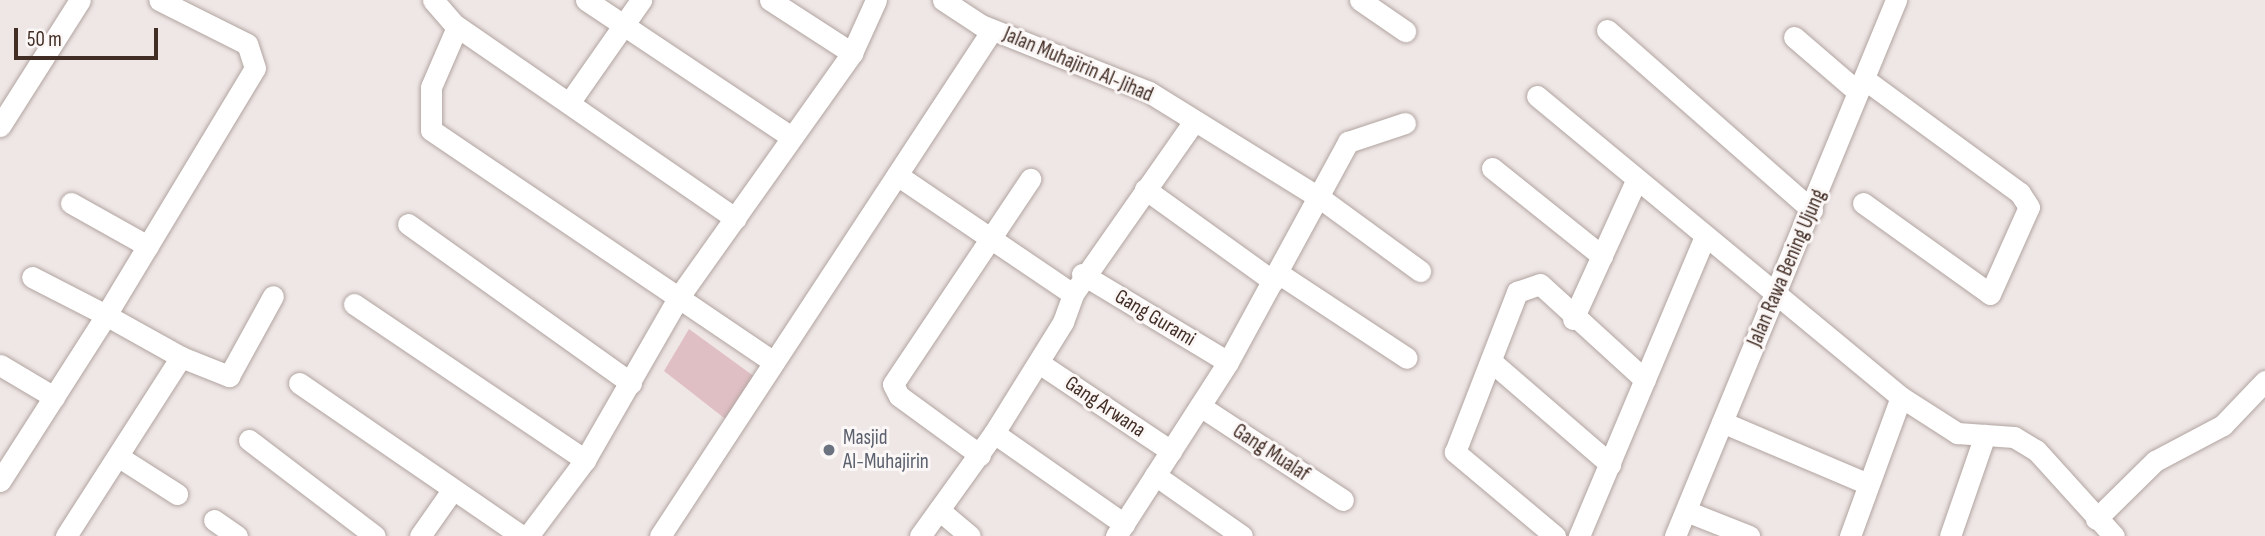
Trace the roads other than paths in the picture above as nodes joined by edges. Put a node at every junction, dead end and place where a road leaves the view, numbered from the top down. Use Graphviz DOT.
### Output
graph roads {
  1 [pos="80,0"];
  2 [pos="159,0"];
  3 [pos="433,0"];
  4 [pos="586,0"];
  5 [pos="641,0"];
  6 [pos="770,0"];
  7 [pos="876,0"];
  8 [pos="943,0"];
  9 [pos="1360,0"];
  10 [pos="1896,0"];
  11 [pos="626,25"];
  12 [pos="457,27"];
  13 [pos="992,30"];
  14 [pos="1607,30"];
  15 [pos="1405,31"];
  16 [pos="1794,37"];
  17 [pos="852,53"];
  18 [pos="1861,85"];
  19 [pos="1537,96"];
  20 [pos="569,103"];
  21 [pos="1194,121"];
  22 [pos="1405,123"];
  23 [pos="0,126"];
  24 [pos="790,136"];
  25 [pos="1492,168"];
  26 [pos="897,175"];
  27 [pos="1030,179"];
  28 [pos="1636,180"];
  29 [pos="1144,189"];
  30 [pos="1320,198"];
  31 [pos="71,203"];
  32 [pos="1863,203"];
  33 [pos="1812,210"];
  34 [pos="736,219"];
  35 [pos="408,224"];
  36 [pos="1704,239"];
  37 [pos="989,241"];
  38 [pos="148,246"];
  39 [pos="1601,257"];
  40 [pos="1420,271"];
  41 [pos="1082,274"];
  42 [pos="32,277"];
  43 [pos="1275,277"];
  44 [pos="1073,294"];
  45 [pos="274,296"];
  46 [pos="678,298"];
  47 [pos="1773,298"];
  48 [pos="354,304"];
  49 [pos="106,315"];
  50 [pos="1573,319"];
  51 [pos="181,357"];
  52 [pos="1407,358"];
  53 [pos="772,360"];
  54 [pos="1228,362"];
  55 [pos="1040,363"];
  56 [pos="1493,363"];
  57 [pos="0,365"];
  58 [pos="1645,380"];
  59 [pos="2265,381"];
  60 [pos="299,383"];
  61 [pos="631,383"];
  62 [pos="54,397"];
  63 [pos="1901,397"];
  64 [pos="1200,407"];
  65 [pos="1723,422"];
  66 [pos="994,433"];
  67 [pos="1985,435"];
  68 [pos="249,440"];
  69 [pos="1171,451"];
  70 [pos="980,455"];
  71 [pos="119,457"];
  72 [pos="585,460"];
  73 [pos="1610,464"];
  74 [pos="1155,475"];
  75 [pos="0,481"];
  76 [pos="1868,484"];
  77 [pos="453,489"];
  78 [pos="177,494"];
  79 [pos="1343,500"];
  80 [pos="939,510"];
  81 [pos="1686,510"];
  82 [pos="2096,519"];
  83 [pos="214,520"];
  84 [pos="1120,530"];
  85 [pos="65,536"];
  86 [pos="237,536"];
  87 [pos="375,536"];
  88 [pos="420,536"];
  89 [pos="522,536"];
  90 [pos="528,536"];
  91 [pos="660,536"];
  92 [pos="920,536"];
  93 [pos="970,536"];
  94 [pos="1242,536"];
  95 [pos="1555,536"];
  96 [pos="1579,536"];
  97 [pos="1675,536"];
  98 [pos="1749,536"];
  99 [pos="1850,536"];
  100 [pos="1950,536"];
  101 [pos="2114,536"];
  1 -- 23 [label="street"];
  2 -- 38 [label="street"];
  3 -- 12 [label="street"];
  4 -- 11 [label="street"];
  5 -- 11 [label="street"];
  6 -- 17 [label="street"];
  7 -- 17 [label="street"];
  8 -- 13 [label="street, Jalan Muhajirin Al-Jihad"];
  9 -- 15 [label="street"];
  10 -- 18 [label="street, Jalan Rawa Bening Ujung"];
  11 -- 20 [label="street"];
  11 -- 24 [label="street"];
  12 -- 20 [label="street"];
  12 -- 46 [label="street"];
  13 -- 21 [label="street, Jalan Muhajirin Al-Jihad"];
  13 -- 26 [label="street"];
  14 -- 33 [label="street"];
  16 -- 18 [label="street"];
  17 -- 24 [label="street"];
  18 -- 32 [label="street"];
  18 -- 33 [label="street, Jalan Rawa Bening Ujung"];
  19 -- 28 [label="street"];
  20 -- 34 [label="street"];
  21 -- 29 [label="street"];
  21 -- 30 [label="street, Jalan Muhajirin Al-Jihad"];
  22 -- 30 [label="street"];
  24 -- 34 [label="street"];
  25 -- 39 [label="street"];
  26 -- 37 [label="street"];
  26 -- 53 [label="street"];
  27 -- 37 [label="street"];
  28 -- 36 [label="street"];
  28 -- 39 [label="street"];
  29 -- 41 [label="street"];
  29 -- 43 [label="street"];
  30 -- 40 [label="street, Jalan Muhajirin Al-Jihad"];
  30 -- 43 [label="street"];
  31 -- 38 [label="street"];
  33 -- 47 [label="street, Jalan Rawa Bening Ujung"];
  34 -- 46 [label="street"];
  35 -- 61 [label="street"];
  36 -- 47 [label="street"];
  36 -- 58 [label="street"];
  37 -- 44 [label="street"];
  37 -- 70 [label="street"];
  38 -- 49 [label="street"];
  39 -- 50 [label="street"];
  41 -- 44 [label="street"];
  41 -- 54 [label="street, Gang Gurami"];
  42 -- 49 [label="street"];
  43 -- 52 [label="street"];
  43 -- 54 [label="street"];
  44 -- 55 [label="street"];
  45 -- 51 [label="street"];
  46 -- 53 [label="street"];
  46 -- 61 [label="street"];
  47 -- 63 [label="street"];
  47 -- 65 [label="street, Jalan Rawa Bening Ujung"];
  48 -- 72 [label="street"];
  49 -- 51 [label="street"];
  49 -- 62 [label="street"];
  50 -- 56 [label="street"];
  50 -- 58 [label="street"];
  51 -- 71 [label="street"];
  53 -- 91 [label="street"];
  54 -- 64 [label="street"];
  55 -- 66 [label="street"];
  55 -- 69 [label="street, Gang Arwana"];
  56 -- 73 [label="street"];
  56 -- 95 [label="street"];
  57 -- 62 [label="street"];
  58 -- 73 [label="street"];
  59 -- 82 [label="street"];
  60 -- 77 [label="street"];
  61 -- 72 [label="street"];
  62 -- 75 [label="street"];
  63 -- 67 [label="street"];
  63 -- 76 [label="street"];
  64 -- 69 [label="street"];
  64 -- 79 [label="street, Gang Mualaf"];
  65 -- 76 [label="street"];
  65 -- 81 [label="street, Jalan Rawa Bening Ujung"];
  66 -- 70 [label="street"];
  66 -- 84 [label="street"];
  67 -- 82 [label="street"];
  67 -- 100 [label="street"];
  68 -- 87 [label="street"];
  69 -- 74 [label="street"];
  70 -- 80 [label="street"];
  71 -- 78 [label="street"];
  71 -- 85 [label="street"];
  72 -- 90 [label="street"];
  73 -- 96 [label="street"];
  74 -- 84 [label="street"];
  74 -- 94 [label="street"];
  76 -- 99 [label="street"];
  77 -- 88 [label="street"];
  77 -- 89 [label="street"];
  80 -- 92 [label="street"];
  80 -- 93 [label="street"];
  81 -- 97 [label="street, Jalan Rawa Bening Ujung"];
  81 -- 98 [label="street"];
  82 -- 101 [label="street"];
  83 -- 86 [label="street"];
}
